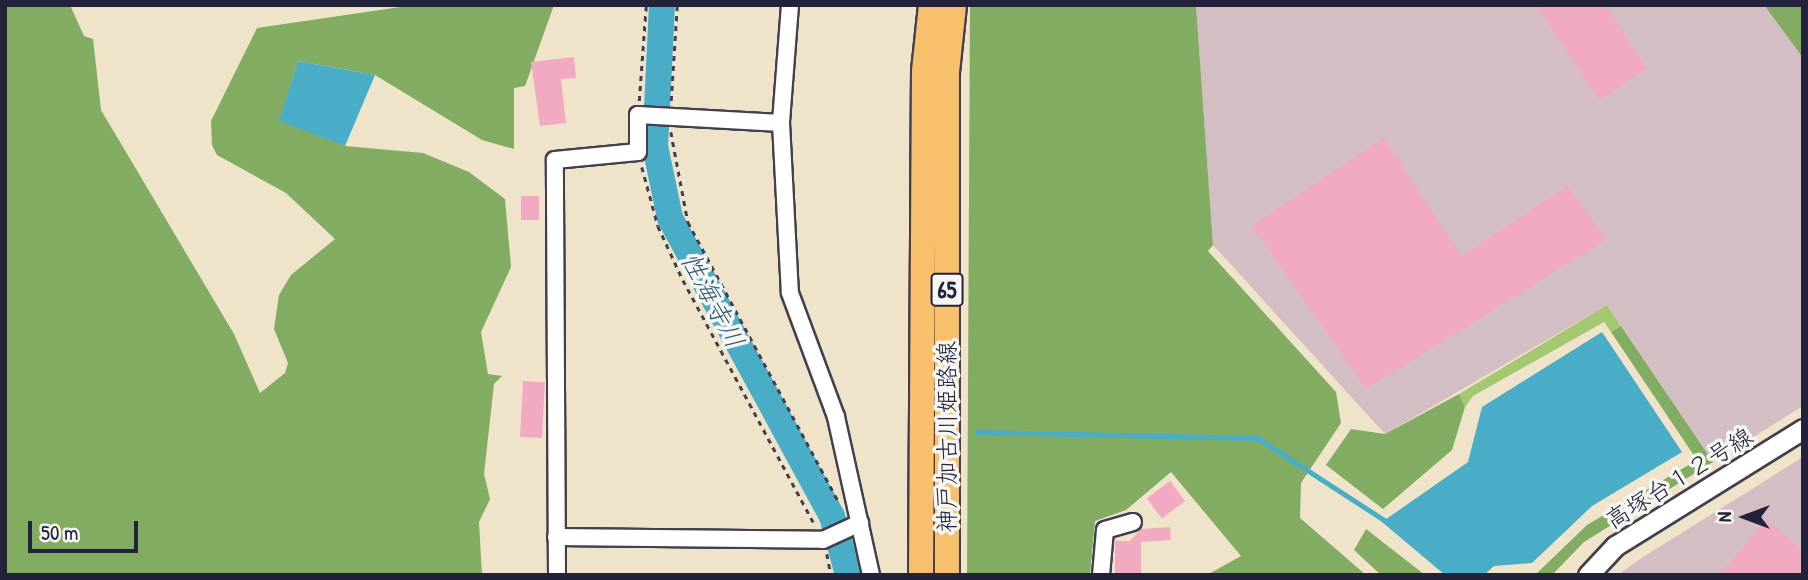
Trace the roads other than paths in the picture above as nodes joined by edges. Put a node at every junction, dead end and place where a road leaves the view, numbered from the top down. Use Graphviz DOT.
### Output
graph roads {
  1 [pos="790,5"];
  2 [pos="931,5"];
  3 [pos="954,5"];
  4 [pos="781,123"];
  5 [pos="1803,429"];
  6 [pos="1133,522"];
  7 [pos="856,525"];
  8 [pos="556,537"];
  9 [pos="556,575"];
  10 [pos="871,575"];
  11 [pos="921,575"];
  12 [pos="947,575"];
  13 [pos="1101,575"];
  14 [pos="1588,575"];
  1 -- 4 [label="street"];
  2 -- 11 [label="main road, 神戸加古川姫路線 / 65"];
  3 -- 12 [label="main road, 神戸加古川姫路線 / 65"];
  4 -- 7 [label="street"];
  4 -- 8 [label="street"];
  5 -- 14 [label="street, 高塚台１２号線"];
  6 -- 13 [label="street"];
  7 -- 8 [label="street"];
  7 -- 10 [label="street"];
  8 -- 9 [label="street"];
}
